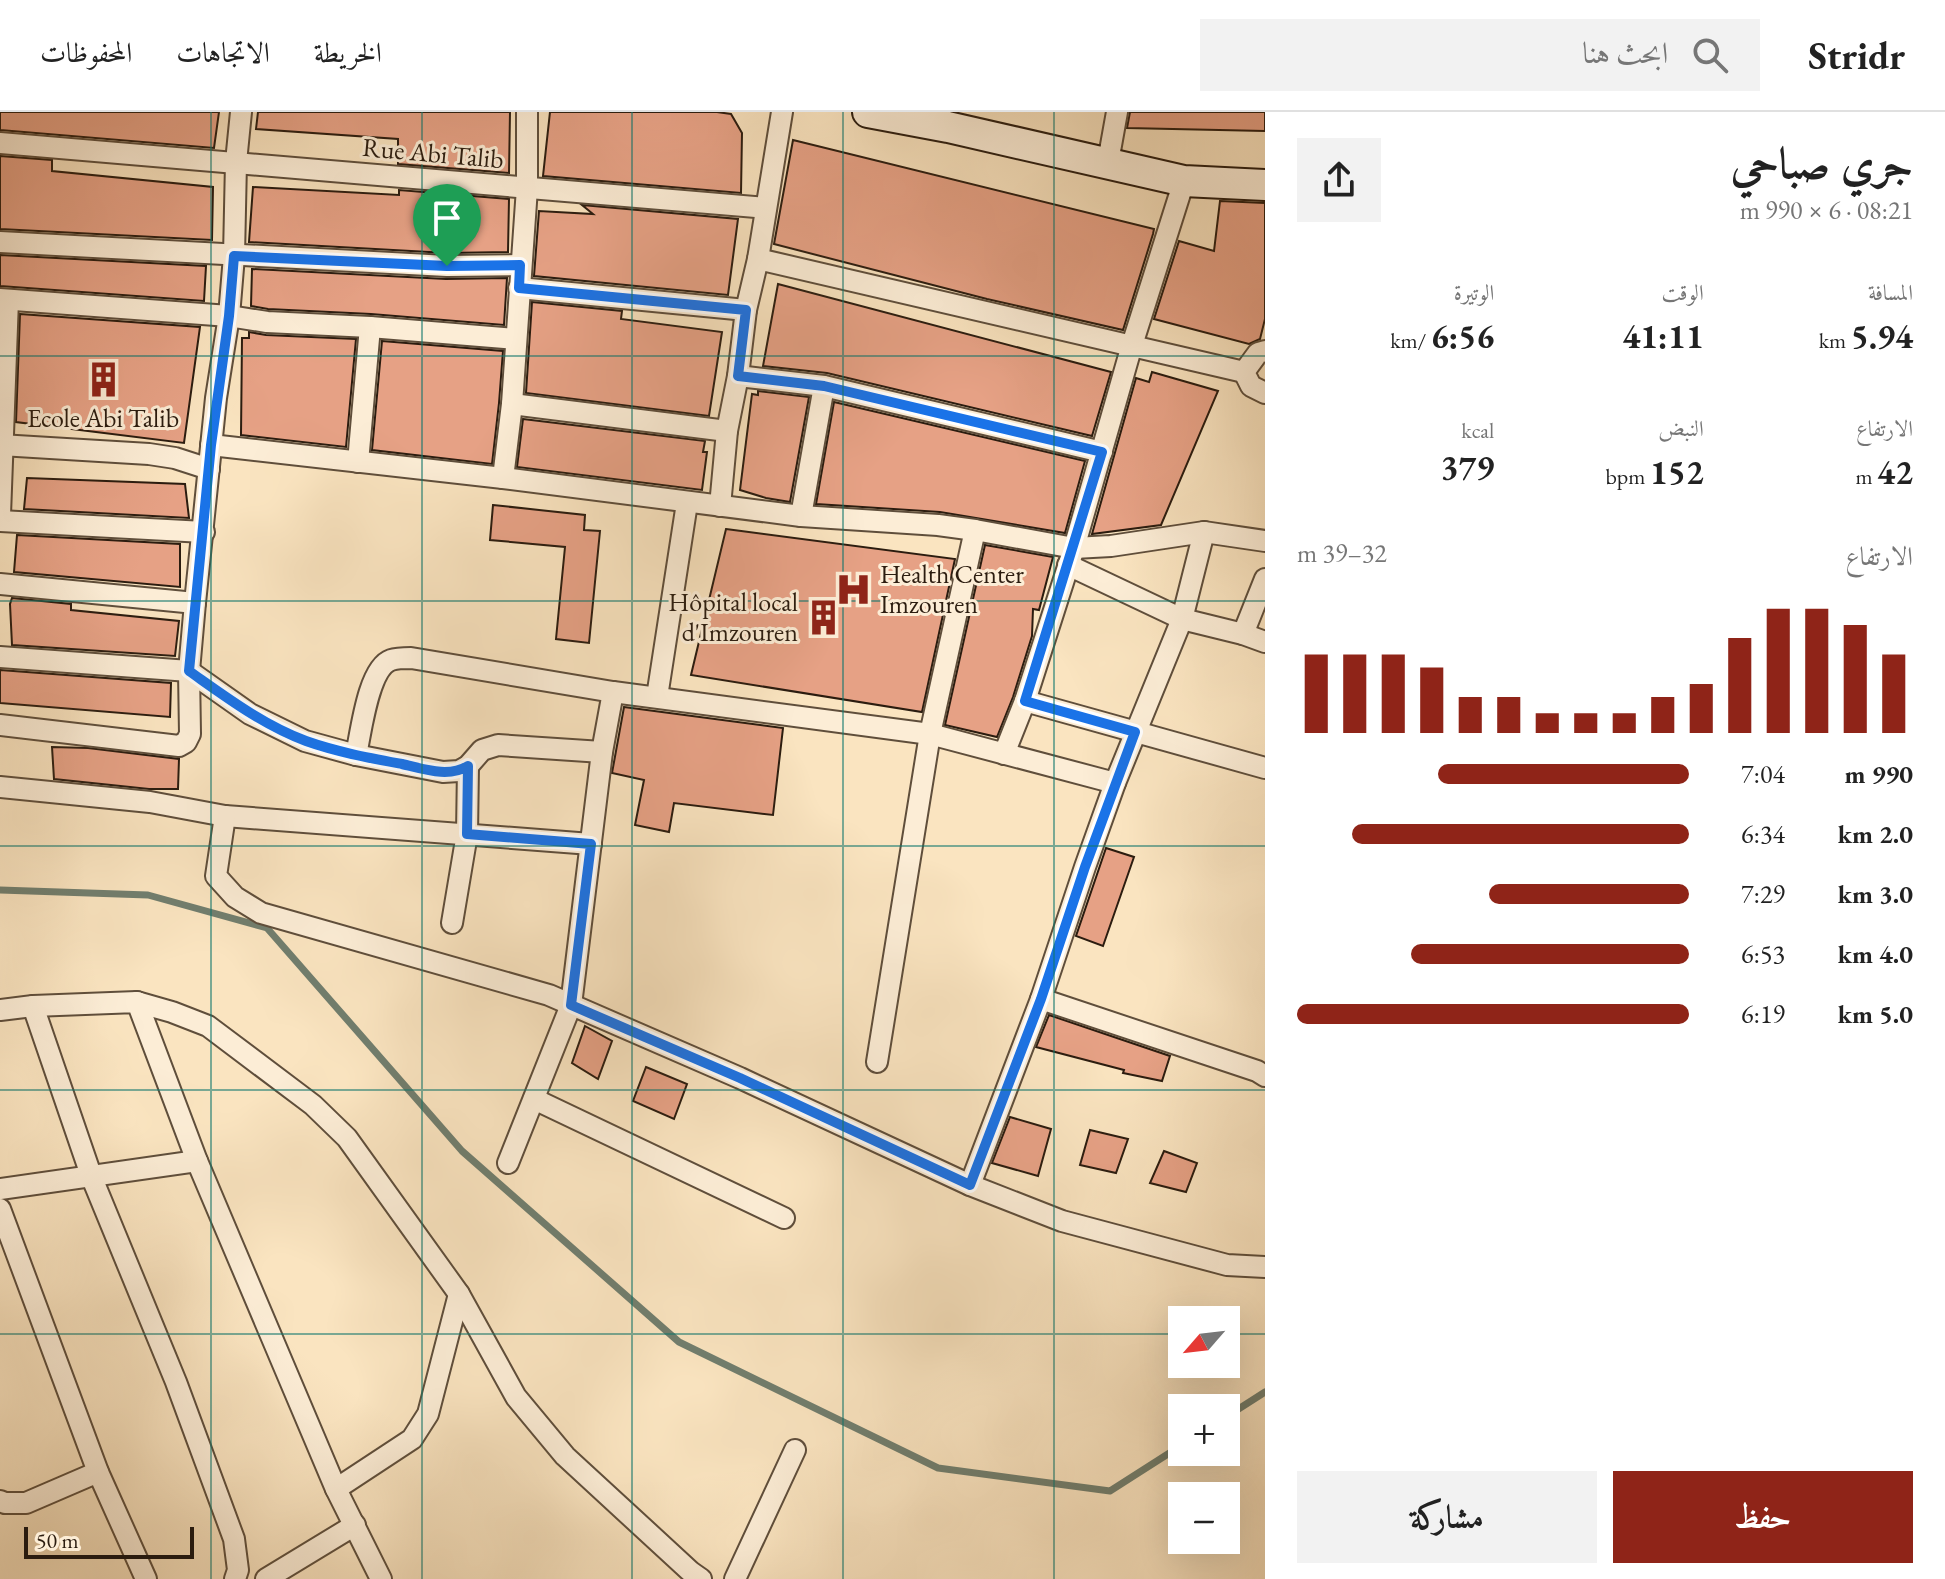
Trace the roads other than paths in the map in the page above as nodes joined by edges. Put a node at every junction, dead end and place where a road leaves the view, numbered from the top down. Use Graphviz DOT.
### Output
graph roads {
  1 [pos="241,112"];
  2 [pos="527,112"];
  3 [pos="782,112"];
  4 [pos="868,112"];
  5 [pos="1117,112"];
  6 [pos="949,119"];
  7 [pos="0,143"];
  8 [pos="236,162"];
  9 [pos="1108,162"];
  10 [pos="1184,181"];
  11 [pos="1265,185"];
  12 [pos="527,188"];
  13 [pos="766,208"];
  14 [pos="0,242"];
  15 [pos="234,256"];
  16 [pos="758,259"];
  17 [pos="520,265"];
  18 [pos="519,288"];
  19 [pos="4,299"];
  20 [pos="746,310"];
  21 [pos="229,316"];
  22 [pos="370,327"];
  23 [pos="515,339"];
  24 [pos="1132,345"];
  25 [pos="1265,351"];
  26 [pos="1244,372"];
  27 [pos="738,376"];
  28 [pos="824,386"];
  29 [pos="1265,393"];
  30 [pos="512,404"];
  31 [pos="727,431"];
  32 [pos="1,445"];
  33 [pos="211,445"];
  34 [pos="1102,452"];
  35 [pos="358,462"];
  36 [pos="209,469"];
  37 [pos="503,478"];
  38 [pos="687,503"];
  39 [pos="720,506"];
  40 [pos="0,515"];
  41 [pos="801,516"];
  42 [pos="0,521"];
  43 [pos="975,530"];
  44 [pos="204,532"];
  45 [pos="1204,532"];
  46 [pos="1265,541"];
  47 [pos="1071,557"];
  48 [pos="1265,579"];
  49 [pos="0,584"];
  50 [pos="195,603"];
  51 [pos="1182,619"];
  52 [pos="1243,634"];
  53 [pos="1265,642"];
  54 [pos="0,657"];
  55 [pos="189,671"];
  56 [pos="613,692"];
  57 [pos="657,697"];
  58 [pos="1025,701"];
  59 [pos="0,725"];
  60 [pos="1135,732"];
  61 [pos="930,734"];
  62 [pos="602,752"];
  63 [pos="1004,754"];
  64 [pos="356,755"];
  65 [pos="468,766"];
  66 [pos="1265,768"];
  67 [pos="1115,783"];
  68 [pos="0,787"];
  69 [pos="225,816"];
  70 [pos="467,834"];
  71 [pos="591,844"];
  72 [pos="452,923"];
  73 [pos="1041,999"];
  74 [pos="137,1002"];
  75 [pos="571,1005"];
  76 [pos="33,1006"];
  77 [pos="0,1010"];
  78 [pos="877,1062"];
  79 [pos="1265,1076"];
  80 [pos="534,1099"];
  81 [pos="197,1161"];
  82 [pos="508,1163"];
  83 [pos="92,1178"];
  84 [pos="970,1185"];
  85 [pos="0,1189"];
  86 [pos="0,1209"];
  87 [pos="784,1218"];
  88 [pos="1265,1267"];
  89 [pos="459,1294"];
  90 [pos="795,1450"];
  91 [pos="98,1472"];
  92 [pos="336,1489"];
  93 [pos="0,1501"];
  94 [pos="355,1525"];
  95 [pos="239,1576"];
  96 [pos="694,1577"];
  97 [pos="146,1579"];
  98 [pos="266,1579"];
  99 [pos="381,1579"];
  100 [pos="735,1579"];
  1 -- 8 [label="street"];
  2 -- 12 [label="street"];
  3 -- 13 [label="street"];
  4 -- 6 [label="main road"];
  5 -- 9 [label="street"];
  6 -- 9 [label="main road"];
  7 -- 8 [label="street, Rue Abi Talib"];
  8 -- 12 [label="street, Rue Abi Talib"];
  8 -- 15 [label="street"];
  9 -- 10 [label="main road"];
  10 -- 11 [label="main road"];
  10 -- 24 [label="street"];
  12 -- 13 [label="street, Rue Abi Talib"];
  12 -- 17 [label="street"];
  13 -- 16 [label="street"];
  14 -- 15 [label="street"];
  15 -- 17 [label="street"];
  15 -- 21 [label="street"];
  16 -- 20 [label="street"];
  16 -- 24 [label="street"];
  17 -- 18 [label="street"];
  18 -- 20 [label="street"];
  18 -- 23 [label="street"];
  19 -- 21 [label="street"];
  19 -- 32 [label="street"];
  20 -- 27 [label="street"];
  21 -- 22 [label="street"];
  21 -- 33 [label="street"];
  22 -- 23 [label="street"];
  22 -- 35 [label="street"];
  23 -- 30 [label="street"];
  24 -- 26 [label="street"];
  24 -- 34 [label="street"];
  25 -- 26 [label="street"];
  26 -- 29 [label="street"];
  27 -- 28 [label="street"];
  27 -- 31 [label="street"];
  28 -- 34 [label="street"];
  28 -- 41 [label="street"];
  30 -- 31 [label="street"];
  30 -- 37 [label="street"];
  31 -- 39 [label="street"];
  32 -- 36 [label="street"];
  32 -- 40 [label="street"];
  33 -- 35 [label="street"];
  33 -- 36 [label="street"];
  34 -- 47 [label="street"];
  35 -- 37 [label="street"];
  36 -- 44 [label="street"];
  37 -- 38 [label="street"];
  38 -- 39 [label="street"];
  38 -- 57 [label="street"];
  39 -- 41 [label="street"];
  41 -- 43 [label="street"];
  42 -- 44 [label="street"];
  43 -- 47 [label="street"];
  43 -- 61 [label="street"];
  44 -- 50 [label="street"];
  45 -- 46 [label="street"];
  45 -- 47 [label="street"];
  45 -- 51 [label="street"];
  47 -- 51 [label="street"];
  47 -- 58 [label="street"];
  48 -- 52 [label="street"];
  49 -- 50 [label="street"];
  50 -- 55 [label="street"];
  51 -- 52 [label="street"];
  51 -- 60 [label="street"];
  52 -- 53 [label="street"];
  54 -- 55 [label="street"];
  55 -- 59 [label="street"];
  55 -- 64 [label="street"];
  56 -- 57 [label="street"];
  56 -- 62 [label="street"];
  56 -- 64 [label="street"];
  57 -- 61 [label="street"];
  58 -- 60 [label="street"];
  58 -- 63 [label="street"];
  60 -- 66 [label="street"];
  60 -- 67 [label="street"];
  61 -- 63 [label="street"];
  61 -- 78 [label="street"];
  62 -- 65 [label="street"];
  62 -- 71 [label="street"];
  63 -- 67 [label="street"];
  64 -- 65 [label="street"];
  65 -- 70 [label="street"];
  67 -- 73 [label="street"];
  68 -- 69 [label="street"];
  69 -- 70 [label="street"];
  69 -- 75 [label="street"];
  70 -- 71 [label="street"];
  70 -- 72 [label="street"];
  71 -- 75 [label="street"];
  73 -- 79 [label="street"];
  73 -- 84 [label="street"];
  74 -- 76 [label="street"];
  74 -- 81 [label="street"];
  74 -- 89 [label="street"];
  75 -- 80 [label="street"];
  75 -- 84 [label="street"];
  76 -- 77 [label="street"];
  76 -- 83 [label="street"];
  80 -- 82 [label="street"];
  80 -- 87 [label="street"];
  81 -- 83 [label="street"];
  81 -- 92 [label="street"];
  83 -- 85 [label="street"];
  83 -- 95 [label="street"];
  84 -- 88 [label="street"];
  86 -- 91 [label="street"];
  89 -- 92 [label="street"];
  89 -- 96 [label="street"];
  90 -- 100 [label="street"];
  91 -- 93 [label="street"];
  91 -- 97 [label="street"];
  92 -- 94 [label="street"];
  94 -- 98 [label="street"];
  94 -- 99 [label="street"];
}
